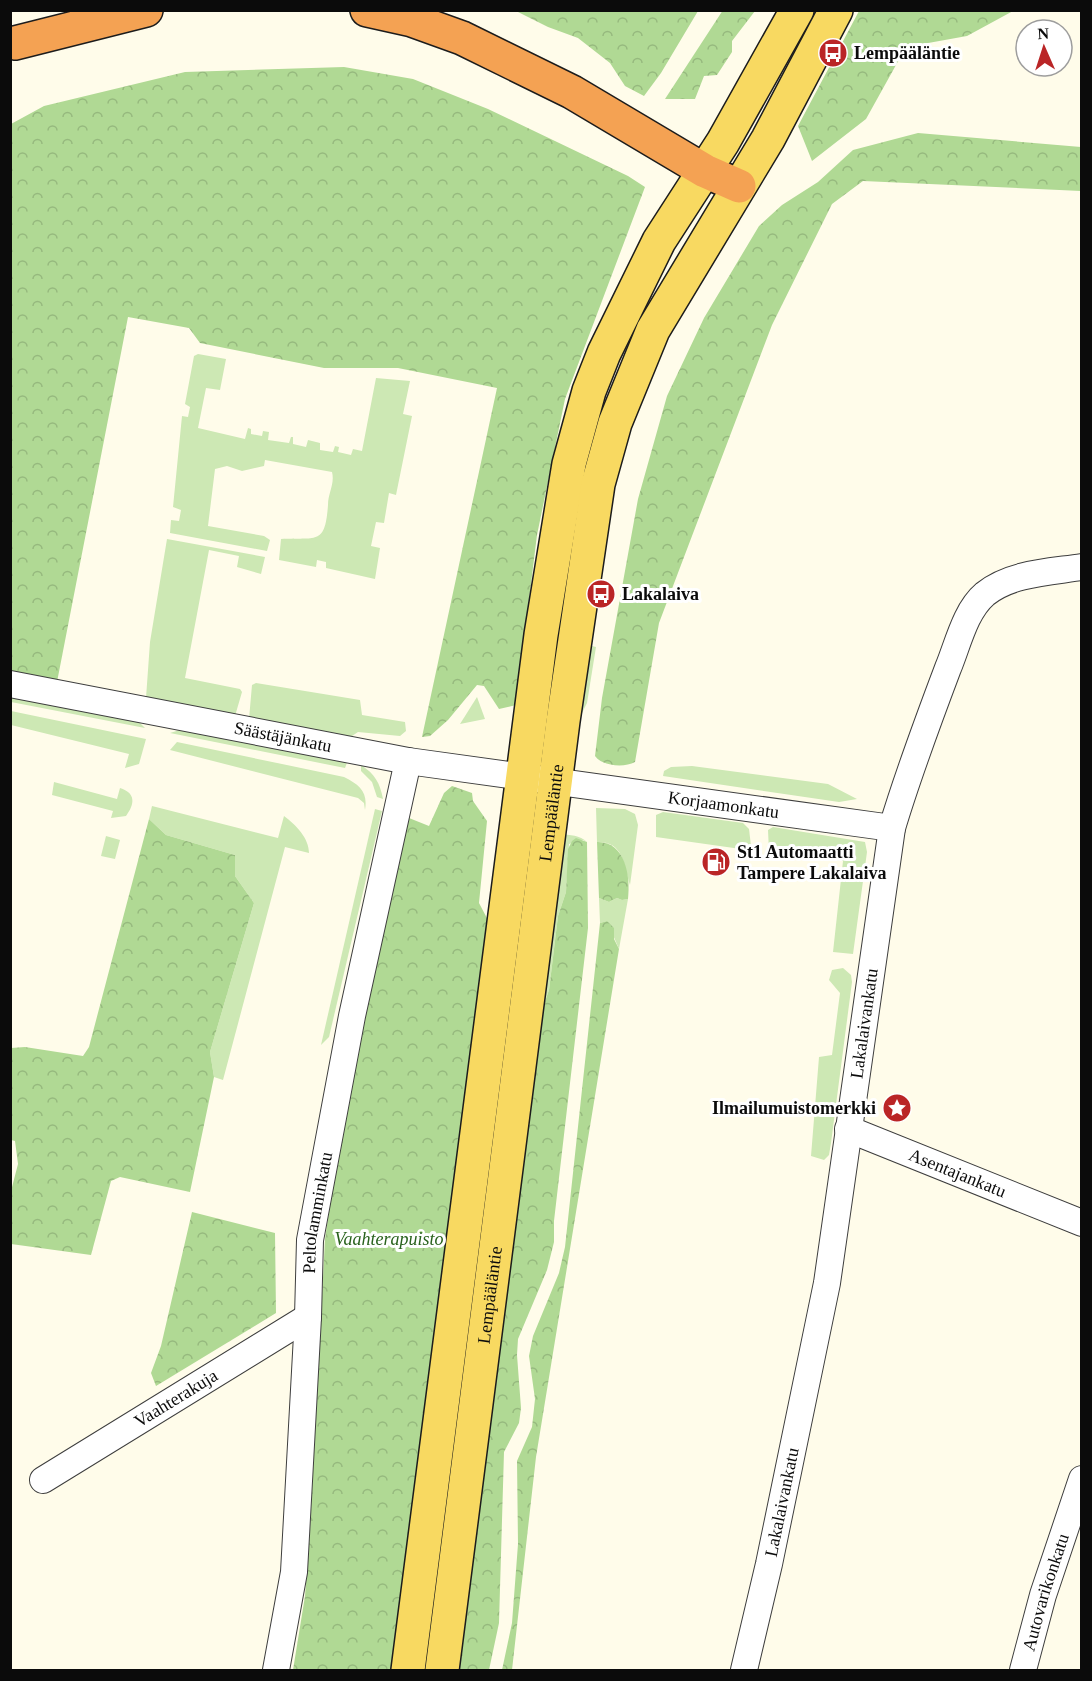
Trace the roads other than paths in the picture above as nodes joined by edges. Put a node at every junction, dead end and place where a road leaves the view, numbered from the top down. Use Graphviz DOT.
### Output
graph roads {
  1 [pos="76,10"];
  2 [pos="146,10"];
  3 [pos="368,10"];
  4 [pos="797,10"];
  5 [pos="836,10"];
  6 [pos="13,45"];
  7 [pos="705,171"];
  8 [pos="739,186"];
  9 [pos="1082,567"];
  10 [pos="10,684"];
  11 [pos="408,761"];
  12 [pos="522,777"];
  13 [pos="557,782"];
  14 [pos="892,828"];
  15 [pos="848,1129"];
  16 [pos="1077,1224"];
  17 [pos="308,1317"];
  18 [pos="1082,1479"];
  19 [pos="43,1480"];
  20 [pos="276,1671"];
  21 [pos="408,1671"];
  22 [pos="442,1671"];
  23 [pos="744,1671"];
  24 [pos="1023,1671"];
  1 -- 6 [label="highway"];
  2 -- 6 [label="highway"];
  3 -- 7 [label="highway"];
  4 -- 7 [label="main road, Lempääläntie"];
  5 -- 8 [label="main road, Lempääläntie"];
  7 -- 8 [label="highway"];
  7 -- 12 [label="main road, Lempääläntie"];
  8 -- 13 [label="main road, Lempääläntie"];
  9 -- 14 [label="street, Lakalaivankatu"];
  10 -- 11 [label="street, Säästäjänkatu"];
  11 -- 12 [label="street, Säästäjänkatu"];
  11 -- 17 [label="street, Peltolamminkatu"];
  12 -- 13 [label="street, Säästäjänkatu"];
  12 -- 21 [label="main road, Lempääläntie"];
  13 -- 14 [label="street, Korjaamonkatu"];
  13 -- 22 [label="main road, Lempääläntie"];
  14 -- 15 [label="street, Lakalaivankatu"];
  15 -- 16 [label="street, Asentajankatu"];
  15 -- 23 [label="street, Lakalaivankatu"];
  17 -- 19 [label="street, Vaahterakuja"];
  17 -- 20 [label="street, Peltolamminkatu"];
  18 -- 24 [label="street, Autovarikonkatu"];
}
